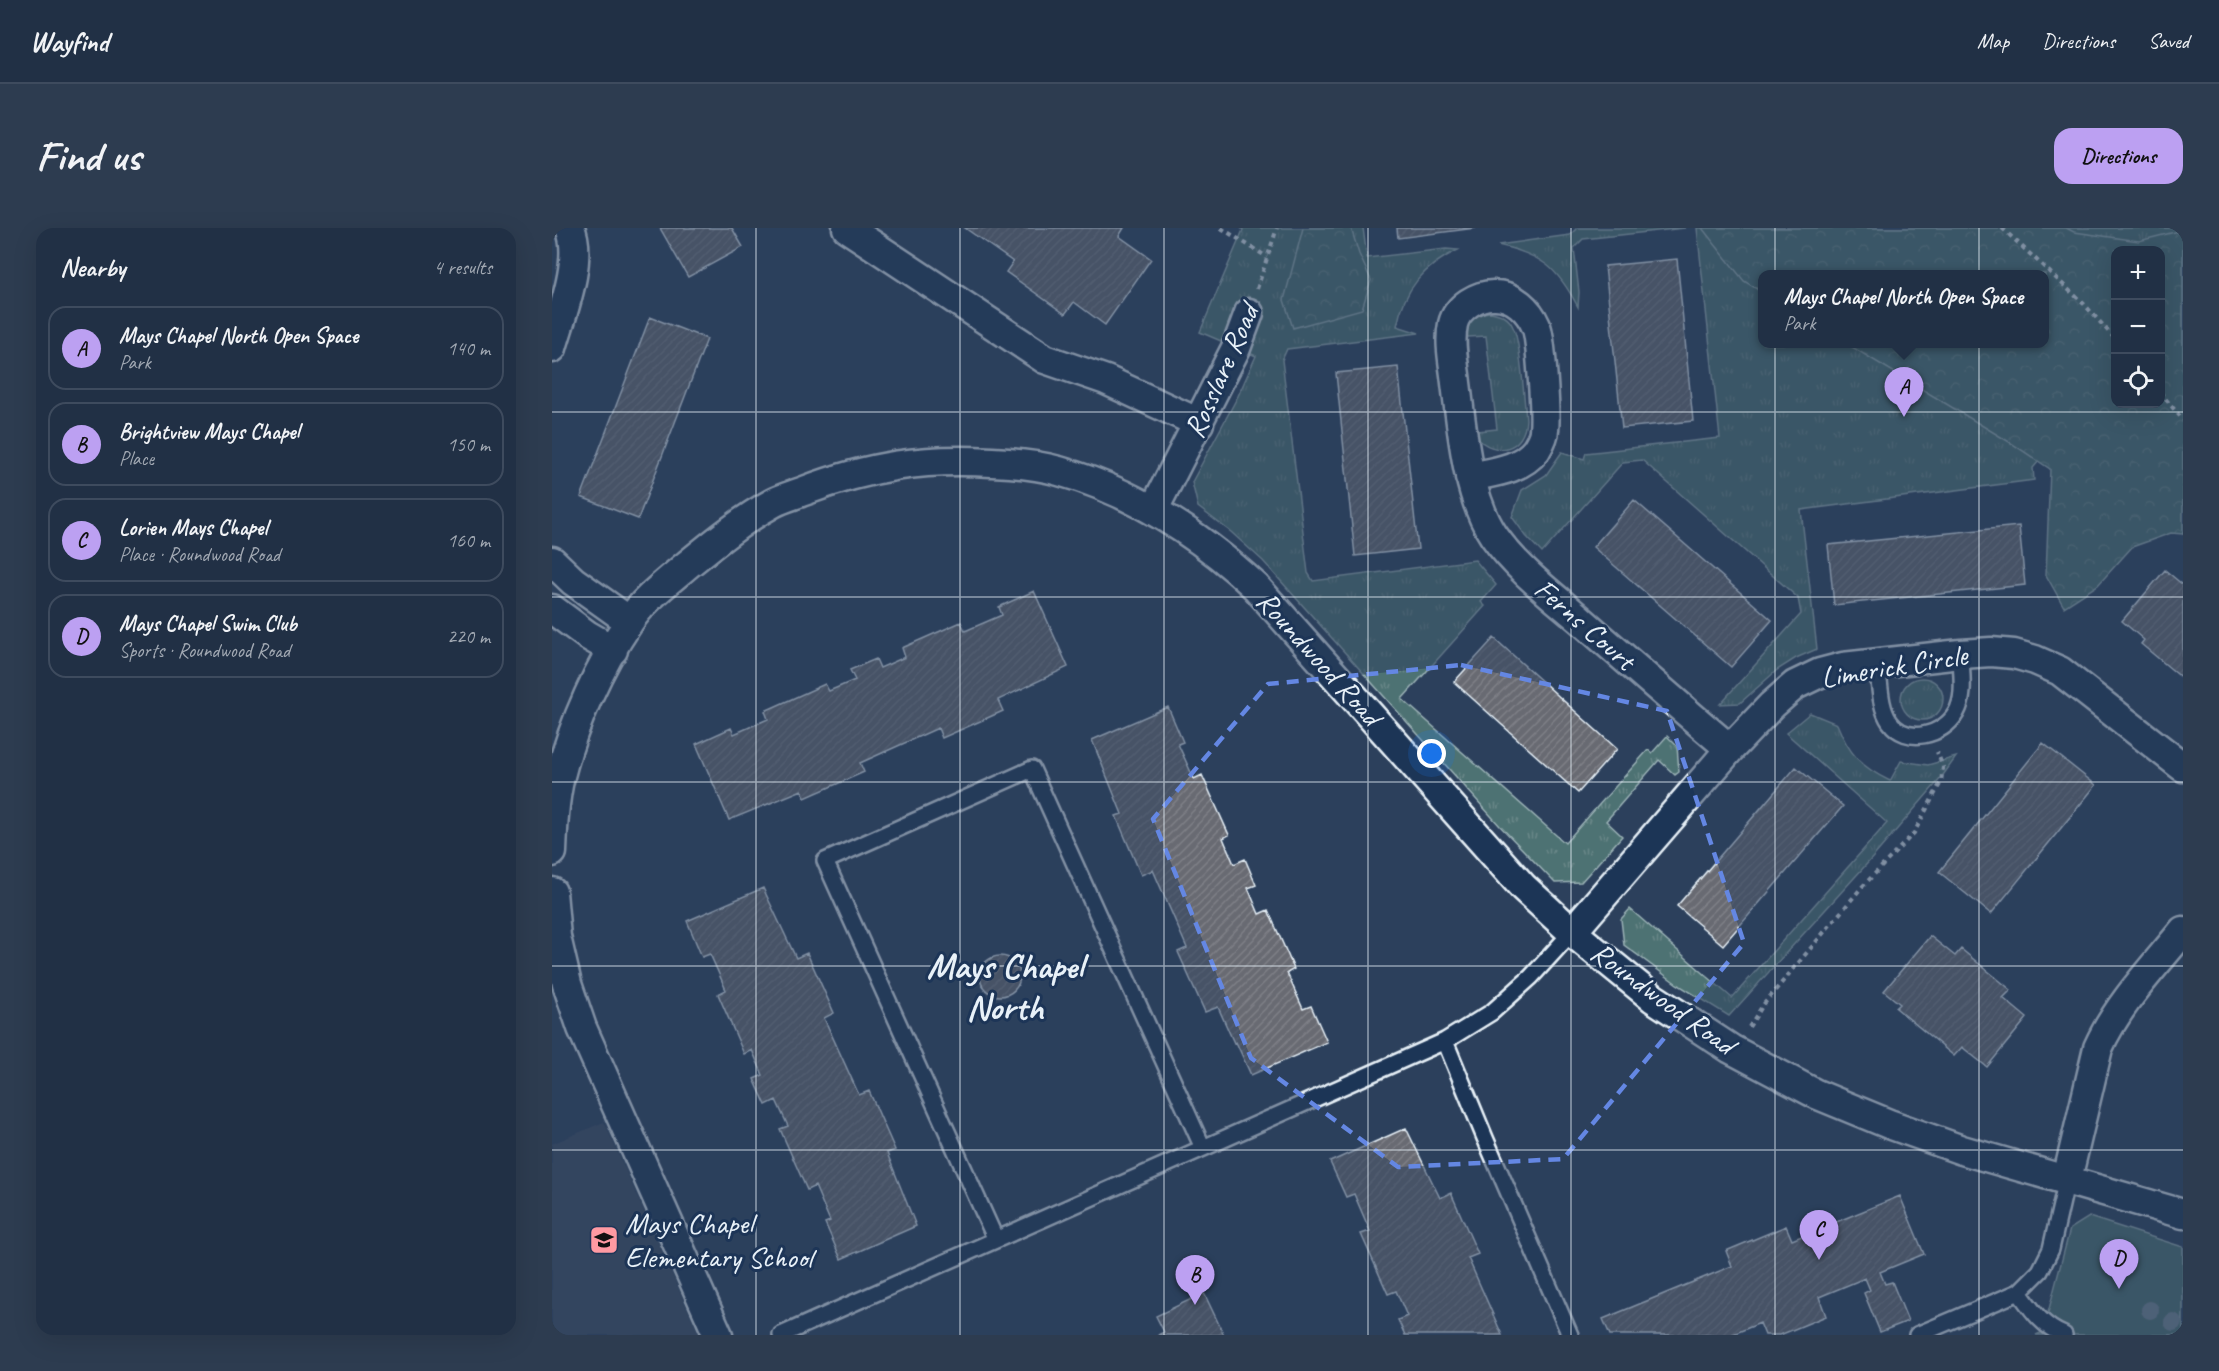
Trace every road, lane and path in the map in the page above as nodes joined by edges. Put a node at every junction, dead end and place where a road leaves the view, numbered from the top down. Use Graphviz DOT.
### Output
graph roads {
  1 [pos="570,228"];
  2 [pos="847,228"];
  3 [pos="1221,228"];
  4 [pos="1277,228"];
  5 [pos="2002,228"];
  6 [pos="1267,257"];
  7 [pos="2047,270"];
  8 [pos="2049,272"];
  9 [pos="1250,313"];
  10 [pos="2111,335"];
  11 [pos="552,348"];
  12 [pos="2165,398"];
  13 [pos="2183,420"];
  14 [pos="1199,423"];
  15 [pos="1470,477"];
  16 [pos="1154,509"];
  17 [pos="552,561"];
  18 [pos="552,609"];
  19 [pos="629,621"];
  20 [pos="613,650"];
  21 [pos="1961,654"];
  22 [pos="1877,663"];
  23 [pos="1930,734"];
  24 [pos="1730,749"];
  25 [pos="2183,767"];
  26 [pos="552,852"];
  27 [pos="552,892"];
  28 [pos="2183,931"];
  29 [pos="1572,932"];
  30 [pos="1747,1030"];
  31 [pos="1445,1041"];
  32 [pos="1203,1148"];
  33 [pos="2067,1179"];
  34 [pos="2183,1214"];
  35 [pos="996,1240"];
  36 [pos="2019,1292"];
  37 [pos="718,1335"];
  38 [pos="781,1335"];
  39 [pos="1570,1335"];
  40 [pos="1917,1335"];
  41 [pos="2064,1335"];
  1 -- 11 [label="street"];
  2 -- 14 [label="street"];
  3 -- 6 [label="path"];
  4 -- 6 [label="path, Rosslare Road"];
  5 -- 7 [label="path"];
  6 -- 9 [label="path, Rosslare Road"];
  8 -- 10 [label="path"];
  9 -- 14 [label="street, Rosslare Road"];
  12 -- 13 [label="path"];
  14 -- 16 [label="street, Rosslare Road"];
  15 -- 15 [label="street, Ferns Court"];
  15 -- 24 [label="street, Ferns Court"];
  16 -- 19 [label="street, Roundwood Road"];
  16 -- 29 [label="street, Roundwood Road"];
  17 -- 19 [label="street"];
  18 -- 20 [label="street"];
  19 -- 20 [label="street, Roundwood Road"];
  20 -- 26 [label="street, Roundwood Road"];
  21 -- 22 [label="street, Limerick Circle"];
  21 -- 23 [label="lane"];
  21 -- 25 [label="street, Limerick Circle"];
  22 -- 23 [label="lane"];
  22 -- 24 [label="street, Limerick Circle"];
  23 -- 30 [label="path"];
  24 -- 29 [label="street, Limerick Circle"];
  27 -- 37 [label="street"];
  28 -- 33 [label="street"];
  29 -- 31 [label="lane"];
  29 -- 33 [label="street, Roundwood Road"];
  31 -- 32 [label="lane"];
  31 -- 39 [label="lane"];
  32 -- 35 [label="lane"];
  32 -- 35 [label="lane"];
  33 -- 34 [label="street, Roundwood Road"];
  33 -- 36 [label="lane"];
  35 -- 38 [label="lane"];
  36 -- 40 [label="lane"];
  36 -- 41 [label="lane"];
}
